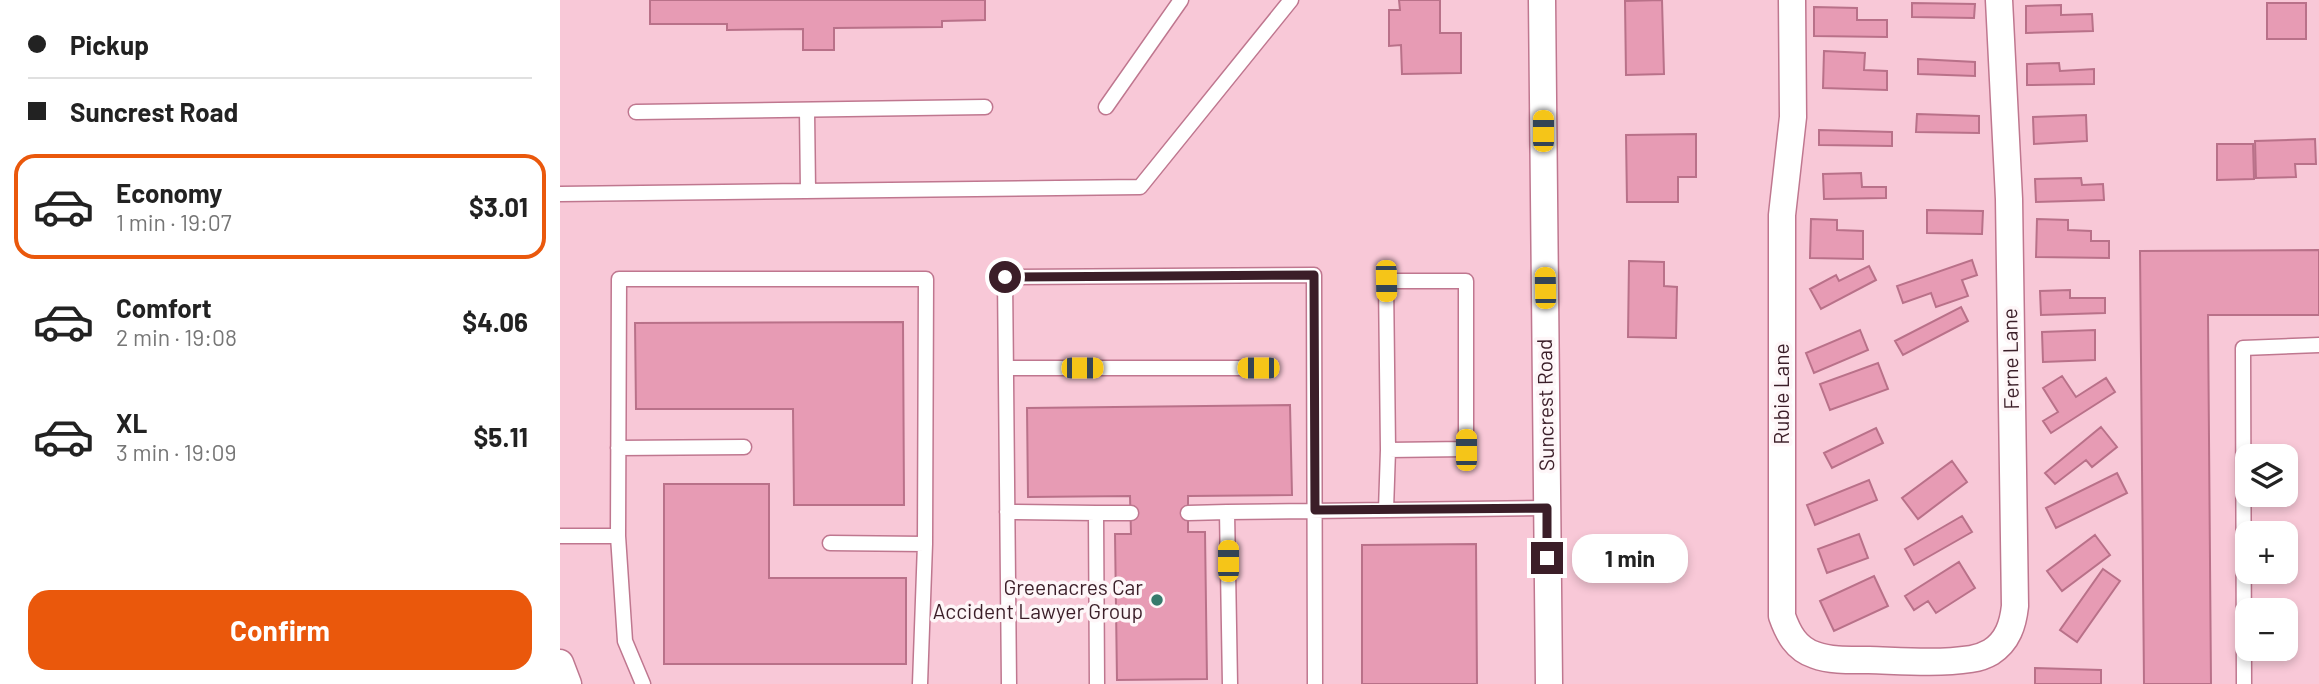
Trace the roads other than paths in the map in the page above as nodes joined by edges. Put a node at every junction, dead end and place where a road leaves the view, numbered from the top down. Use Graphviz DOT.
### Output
graph roads {
  1 [pos="1181,0"];
  2 [pos="1291,0"];
  3 [pos="1542,0"];
  4 [pos="1792,0"];
  5 [pos="1999,0"];
  6 [pos="985,107"];
  7 [pos="1106,107"];
  8 [pos="807,111"];
  9 [pos="636,112"];
  10 [pos="808,191"];
  11 [pos="560,194"];
  12 [pos="2319,345"];
  13 [pos="1006,368"];
  14 [pos="1258,368"];
  15 [pos="744,446"];
  16 [pos="618,448"];
  17 [pos="1388,450"];
  18 [pos="1547,508"];
  19 [pos="1315,510"];
  20 [pos="1386,510"];
  21 [pos="1007,512"];
  22 [pos="1227,512"];
  23 [pos="1096,513"];
  24 [pos="1131,513"];
  25 [pos="1188,513"];
  26 [pos="560,536"];
  27 [pos="618,536"];
  28 [pos="830,543"];
  29 [pos="925,544"];
  30 [pos="560,663"];
  31 [pos="1934,673"];
  32 [pos="568,684"];
  33 [pos="643,684"];
  34 [pos="920,684"];
  35 [pos="1009,684"];
  36 [pos="1097,684"];
  37 [pos="1230,684"];
  38 [pos="1315,684"];
  39 [pos="1549,684"];
  40 [pos="2244,684"];
  1 -- 7 [label="lane"];
  2 -- 10 [label="lane"];
  3 -- 18 [label="street, Suncrest Road"];
  4 -- 31 [label="street, Rubie Lane"];
  5 -- 31 [label="street, Ferne Lane"];
  6 -- 8 [label="lane"];
  8 -- 9 [label="lane"];
  8 -- 10 [label="lane"];
  10 -- 11 [label="lane"];
  12 -- 40 [label="lane"];
  13 -- 14 [label="lane"];
  13 -- 19 [label="lane"];
  13 -- 21 [label="lane"];
  15 -- 16 [label="lane"];
  16 -- 27 [label="lane"];
  16 -- 29 [label="lane"];
  17 -- 17 [label="lane"];
  17 -- 20 [label="lane"];
  18 -- 20 [label="lane"];
  18 -- 39 [label="street, Suncrest Road"];
  19 -- 20 [label="lane"];
  19 -- 22 [label="lane"];
  19 -- 38 [label="lane"];
  21 -- 23 [label="lane"];
  21 -- 35 [label="lane"];
  22 -- 25 [label="lane"];
  22 -- 37 [label="lane"];
  23 -- 24 [label="lane"];
  23 -- 36 [label="lane"];
  26 -- 27 [label="lane"];
  27 -- 33 [label="lane"];
  28 -- 29 [label="lane"];
  29 -- 34 [label="lane"];
  30 -- 32 [label="street"];
}
